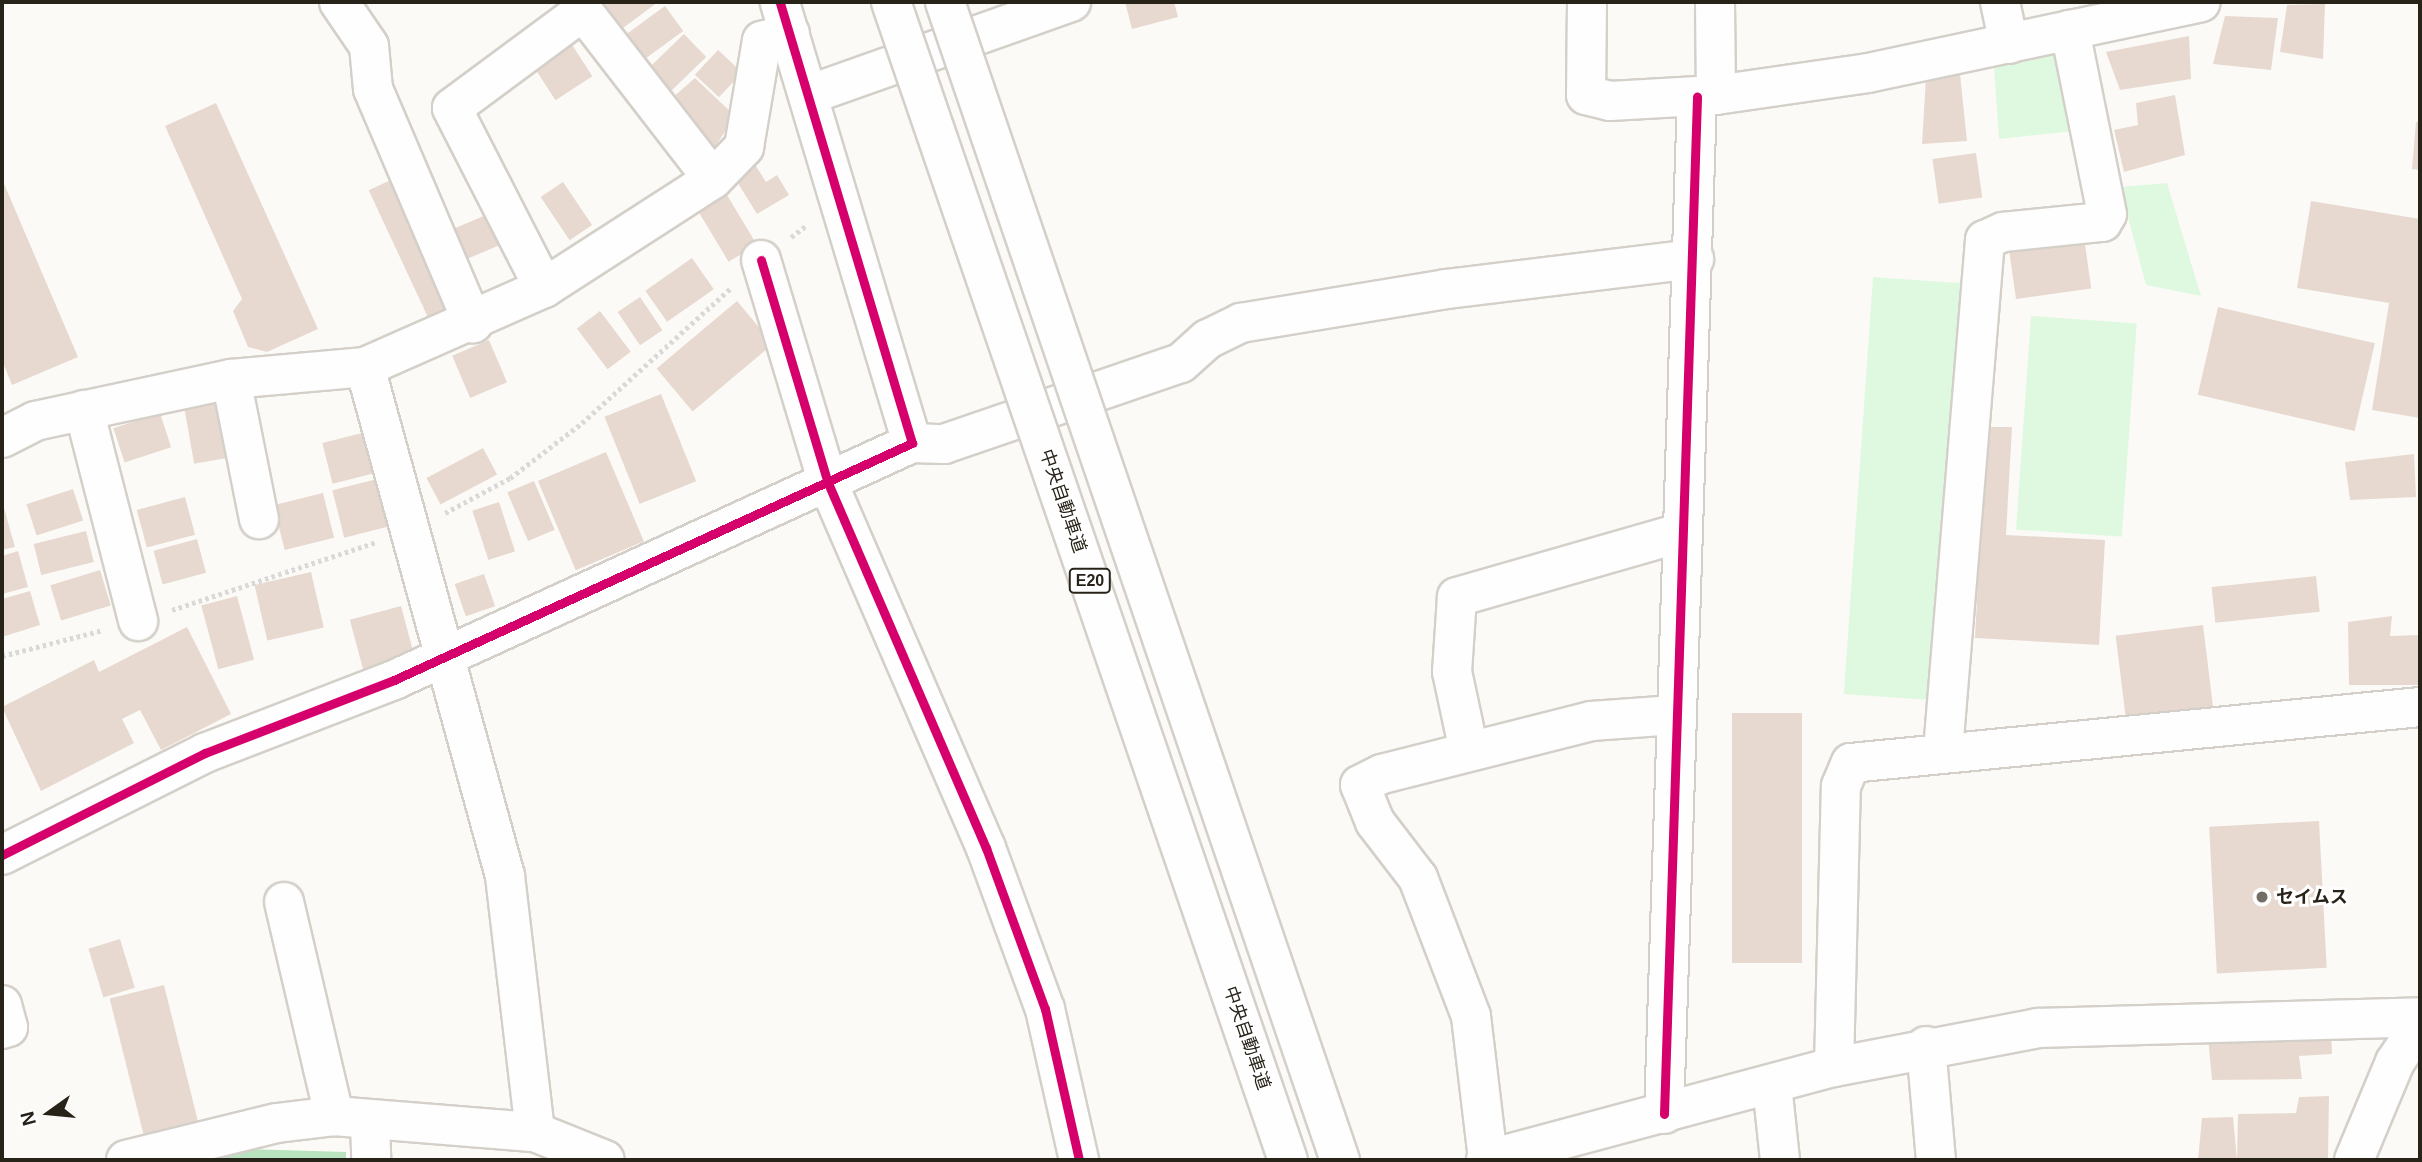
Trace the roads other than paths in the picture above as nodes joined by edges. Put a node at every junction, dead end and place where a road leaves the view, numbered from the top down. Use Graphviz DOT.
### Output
graph roads {
  1 [pos="340,2"];
  2 [pos="891,2"];
  3 [pos="945,2"];
  4 [pos="1071,2"];
  5 [pos="1587,2"];
  6 [pos="1715,2"];
  7 [pos="2000,2"];
  8 [pos="2201,2"];
  9 [pos="785,17"];
  10 [pos="2070,30"];
  11 [pos="2009,44"];
  12 [pos="811,94"];
  13 [pos="1707,96"];
  14 [pos="713,179"];
  15 [pos="1694,259"];
  16 [pos="761,260"];
  17 [pos="544,288"];
  18 [pos="473,324"];
  19 [pos="365,367"];
  20 [pos="231,379"];
  21 [pos="84,410"];
  22 [pos="2,438"];
  23 [pos="912,443"];
  24 [pos="828,483"];
  25 [pos="259,519"];
  26 [pos="1680,533"];
  27 [pos="138,621"];
  28 [pos="445,657"];
  29 [pos="2420,707"];
  30 [pos="1675,715"];
  31 [pos="1469,751"];
  32 [pos="1943,751"];
  33 [pos="2,855"];
  34 [pos="284,902"];
  35 [pos="2,1005"];
  36 [pos="2420,1017"];
  37 [pos="2420,1025"];
  38 [pos="2,1030"];
  39 [pos="1926,1045"];
  40 [pos="1834,1067"];
  41 [pos="1772,1085"];
  42 [pos="1664,1114"];
  43 [pos="352,1119"];
  44 [pos="535,1132"];
  45 [pos="125,1160"];
  46 [pos="371,1160"];
  47 [pos="605,1160"];
  48 [pos="1079,1160"];
  49 [pos="1288,1160"];
  50 [pos="1340,1160"];
  51 [pos="1487,1160"];
  52 [pos="1780,1160"];
  53 [pos="1936,1160"];
  54 [pos="2354,1160"];
  1 -- 18 [label="main road"];
  2 -- 49 [label="main road, 中央自動車道 / E20, bridge"];
  3 -- 50 [label="main road, E20, bridge"];
  4 -- 12 [label="main road"];
  5 -- 13 [label="main road"];
  6 -- 13 [label="main road"];
  7 -- 11 [label="main road"];
  8 -- 10 [label="main road"];
  9 -- 12 [label="main road"];
  9 -- 14 [label="main road"];
  10 -- 11 [label="main road"];
  10 -- 32 [label="main road"];
  11 -- 13 [label="main road"];
  12 -- 23 [label="main road"];
  13 -- 15 [label="main road"];
  14 -- 17 [label="main road"];
  14 -- 17 [label="main road"];
  15 -- 23 [label="main road"];
  15 -- 26 [label="main road"];
  16 -- 24 [label="main road"];
  17 -- 18 [label="main road"];
  18 -- 19 [label="main road"];
  19 -- 20 [label="main road"];
  19 -- 28 [label="main road"];
  20 -- 21 [label="main road"];
  20 -- 25 [label="main road"];
  21 -- 22 [label="main road"];
  21 -- 27 [label="main road"];
  23 -- 24 [label="main road"];
  24 -- 28 [label="main road"];
  24 -- 48 [label="main road"];
  26 -- 30 [label="main road"];
  26 -- 31 [label="main road"];
  28 -- 33 [label="main road"];
  28 -- 44 [label="main road"];
  29 -- 32 [label="main road"];
  30 -- 31 [label="main road"];
  30 -- 42 [label="main road"];
  31 -- 51 [label="main road"];
  32 -- 40 [label="main road"];
  34 -- 43 [label="main road"];
  35 -- 38 [label="main road"];
  36 -- 39 [label="main road"];
  37 -- 54 [label="main road"];
  39 -- 40 [label="main road"];
  39 -- 53 [label="main road"];
  40 -- 41 [label="main road"];
  41 -- 42 [label="main road"];
  41 -- 52 [label="main road"];
  42 -- 51 [label="main road"];
  43 -- 44 [label="main road"];
  43 -- 45 [label="main road"];
  43 -- 46 [label="main road"];
  44 -- 47 [label="main road"];
}
